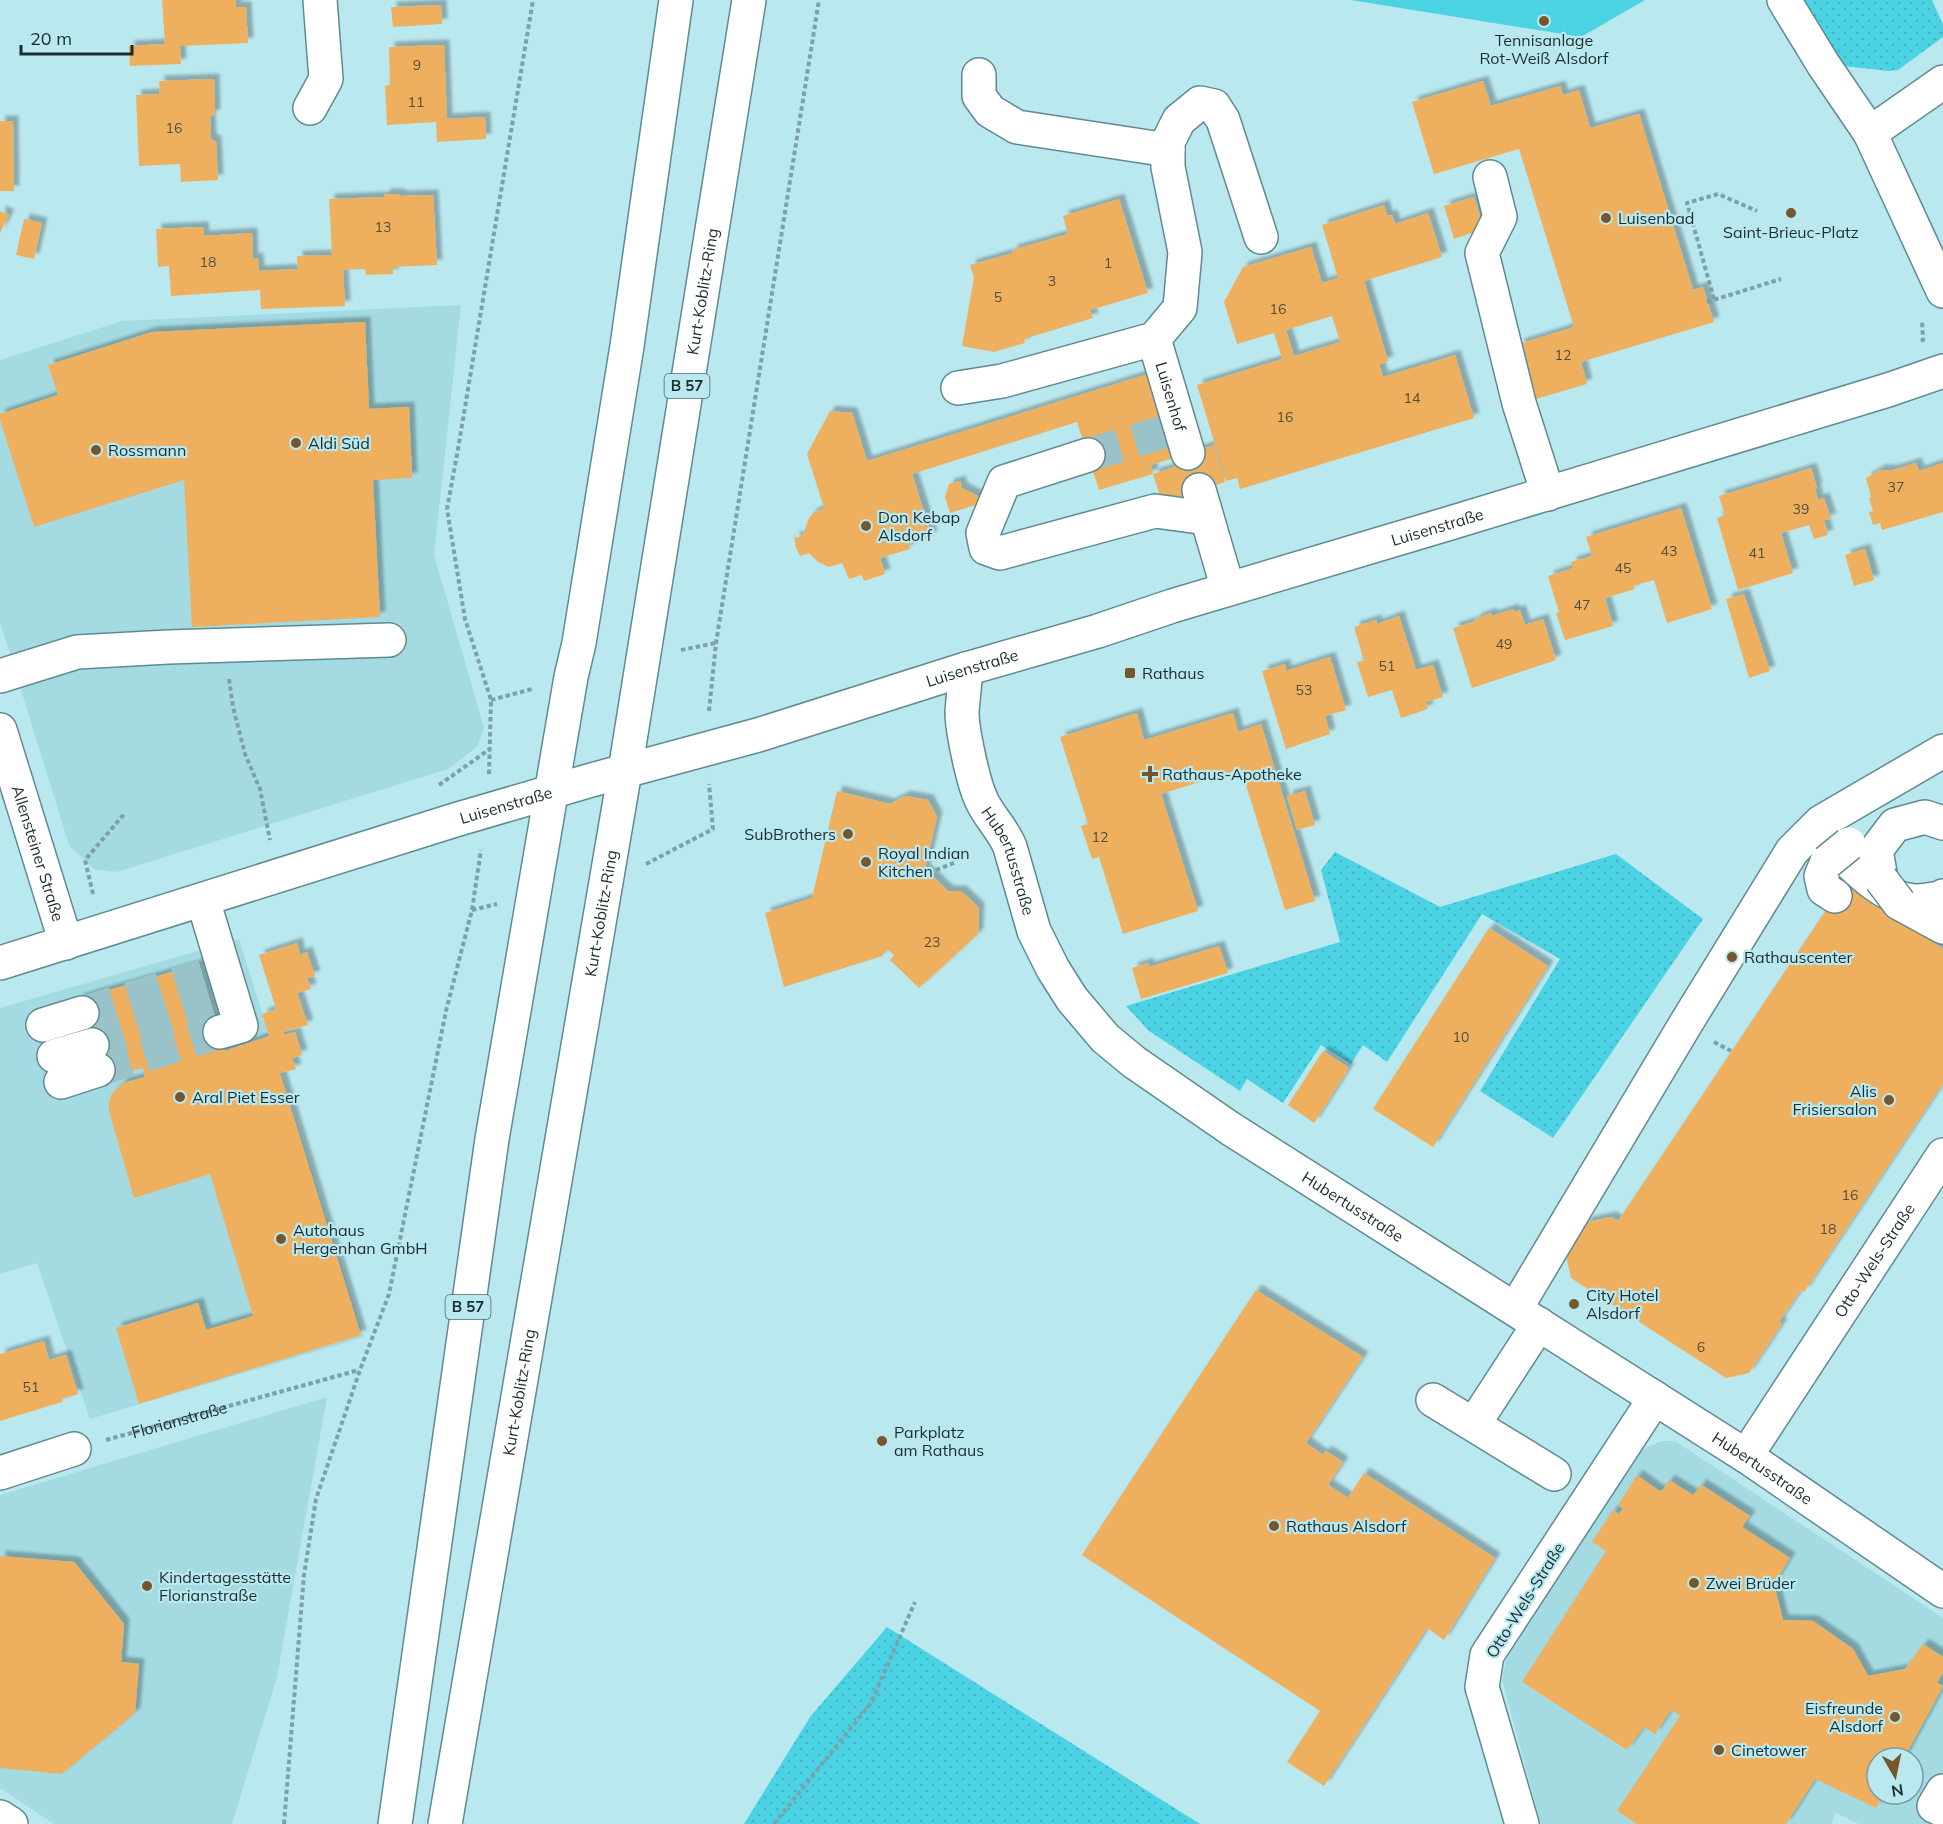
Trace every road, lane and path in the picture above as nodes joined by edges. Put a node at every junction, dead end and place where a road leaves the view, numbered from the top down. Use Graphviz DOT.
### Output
graph roads {
  1 [pos="320,0"];
  2 [pos="532,0"];
  3 [pos="676,0"];
  4 [pos="749,0"];
  5 [pos="819,0"];
  6 [pos="1784,0"];
  7 [pos="979,75"];
  8 [pos="1943,82"];
  9 [pos="310,108"];
  10 [pos="1870,133"];
  11 [pos="1168,150"];
  12 [pos="1490,177"];
  13 [pos="1756,211"];
  14 [pos="1261,237"];
  15 [pos="1781,279"];
  16 [pos="1943,291"];
  17 [pos="1714,299"];
  18 [pos="1707,302"];
  19 [pos="1154,339"];
  20 [pos="1943,371"];
  21 [pos="958,388"];
  22 [pos="1188,453"];
  23 [pos="1088,455"];
  24 [pos="1548,494"];
  25 [pos="1228,589"];
  26 [pos="389,640"];
  27 [pos="716,643"];
  28 [pos="224,645"];
  29 [pos="677,650"];
  30 [pos="966,669"];
  31 [pos="0,676"];
  32 [pos="541,686"];
  33 [pos="491,700"];
  34 [pos="709,712"];
  35 [pos="0,730"];
  36 [pos="1943,751"];
  37 [pos="625,771"];
  38 [pos="708,775"];
  39 [pos="551,792"];
  40 [pos="1943,798"];
  41 [pos="487,811"];
  42 [pos="125,813"];
  43 [pos="1943,823"];
  44 [pos="1816,828"];
  45 [pos="271,841"];
  46 [pos="956,862"];
  47 [pos="642,865"];
  48 [pos="929,873"];
  49 [pos="93,894"];
  50 [pos="1835,896"];
  51 [pos="1943,896"];
  52 [pos="203,900"];
  53 [pos="504,902"];
  54 [pos="472,910"];
  55 [pos="1943,927"];
  56 [pos="66,943"];
  57 [pos="0,963"];
  58 [pos="82,1013"];
  59 [pos="222,1014"];
  60 [pos="43,1025"];
  61 [pos="95,1057"];
  62 [pos="57,1069"];
  63 [pos="1943,1155"];
  64 [pos="1528,1316"];
  65 [pos="360,1370"];
  66 [pos="1655,1398"];
  67 [pos="1433,1400"];
  68 [pos="1474,1424"];
  69 [pos="74,1449"];
  70 [pos="1746,1456"];
  71 [pos="0,1473"];
  72 [pos="1554,1474"];
  73 [pos="1943,1592"];
  74 [pos="915,1602"];
  75 [pos="1943,1791"];
  76 [pos="1943,1810"];
  77 [pos="0,1817"];
  78 [pos="11,1824"];
  79 [pos="284,1824"];
  80 [pos="395,1824"];
  81 [pos="445,1824"];
  82 [pos="774,1824"];
  83 [pos="1522,1824"];
  1 -- 9 [label="main road"];
  2 -- 33 [label="path"];
  3 -- 39 [label="main road, B 57"];
  4 -- 37 [label="main road, Kurt-Koblitz-Ring / B 57"];
  5 -- 27 [label="path"];
  6 -- 10 [label="main road"];
  7 -- 11 [label="main road"];
  8 -- 10 [label="main road"];
  10 -- 16 [label="main road"];
  11 -- 14 [label="main road"];
  11 -- 19 [label="main road"];
  12 -- 24 [label="main road"];
  13 -- 17 [label="path"];
  15 -- 17 [label="path"];
  17 -- 18 [label="path"];
  19 -- 21 [label="main road"];
  19 -- 22 [label="main road, Luisenhof"];
  20 -- 24 [label="main road, Luisenstraße"];
  23 -- 25 [label="main road"];
  24 -- 25 [label="main road, Luisenstraße"];
  25 -- 30 [label="main road, Luisenstraße"];
  26 -- 28 [label="main road"];
  27 -- 29 [label="path"];
  27 -- 34 [label="path"];
  28 -- 31 [label="main road"];
  28 -- 45 [label="path"];
  30 -- 37 [label="main road, Luisenstraße"];
  30 -- 64 [label="main road, Hubertusstraße"];
  32 -- 33 [label="path"];
  33 -- 41 [label="path"];
  35 -- 56 [label="main road, Allensteiner Straße"];
  36 -- 44 [label="main road"];
  37 -- 39 [label="main road, Luisenstraße"];
  37 -- 81 [label="main road, Kurt-Koblitz-Ring / B 57"];
  38 -- 47 [label="path"];
  39 -- 41 [label="main road, Luisenstraße"];
  39 -- 80 [label="main road, B 57"];
  40 -- 50 [label="main road"];
  41 -- 52 [label="main road, Luisenstraße"];
  41 -- 54 [label="path"];
  42 -- 49 [label="path"];
  43 -- 55 [label="main road"];
  44 -- 51 [label="main road"];
  44 -- 64 [label="main road"];
  46 -- 48 [label="path"];
  52 -- 56 [label="main road, Luisenstraße"];
  52 -- 59 [label="main road"];
  53 -- 54 [label="path"];
  54 -- 65 [label="path"];
  56 -- 57 [label="main road, Luisenstraße"];
  58 -- 60 [label="main road"];
  61 -- 62 [label="main road"];
  63 -- 70 [label="main road, Otto-Wels-Straße"];
  64 -- 66 [label="main road, Hubertusstraße"];
  64 -- 68 [label="main road"];
  65 -- 69 [label="path, Florianstraße"];
  65 -- 79 [label="path"];
  66 -- 70 [label="main road, Hubertusstraße"];
  66 -- 83 [label="main road, Otto-Wels-Straße"];
  67 -- 68 [label="main road"];
  68 -- 72 [label="main road"];
  69 -- 71 [label="main road"];
  70 -- 73 [label="main road, Hubertusstraße"];
  74 -- 82 [label="path"];
  75 -- 76 [label="main road"];
  77 -- 78 [label="main road"];
}
